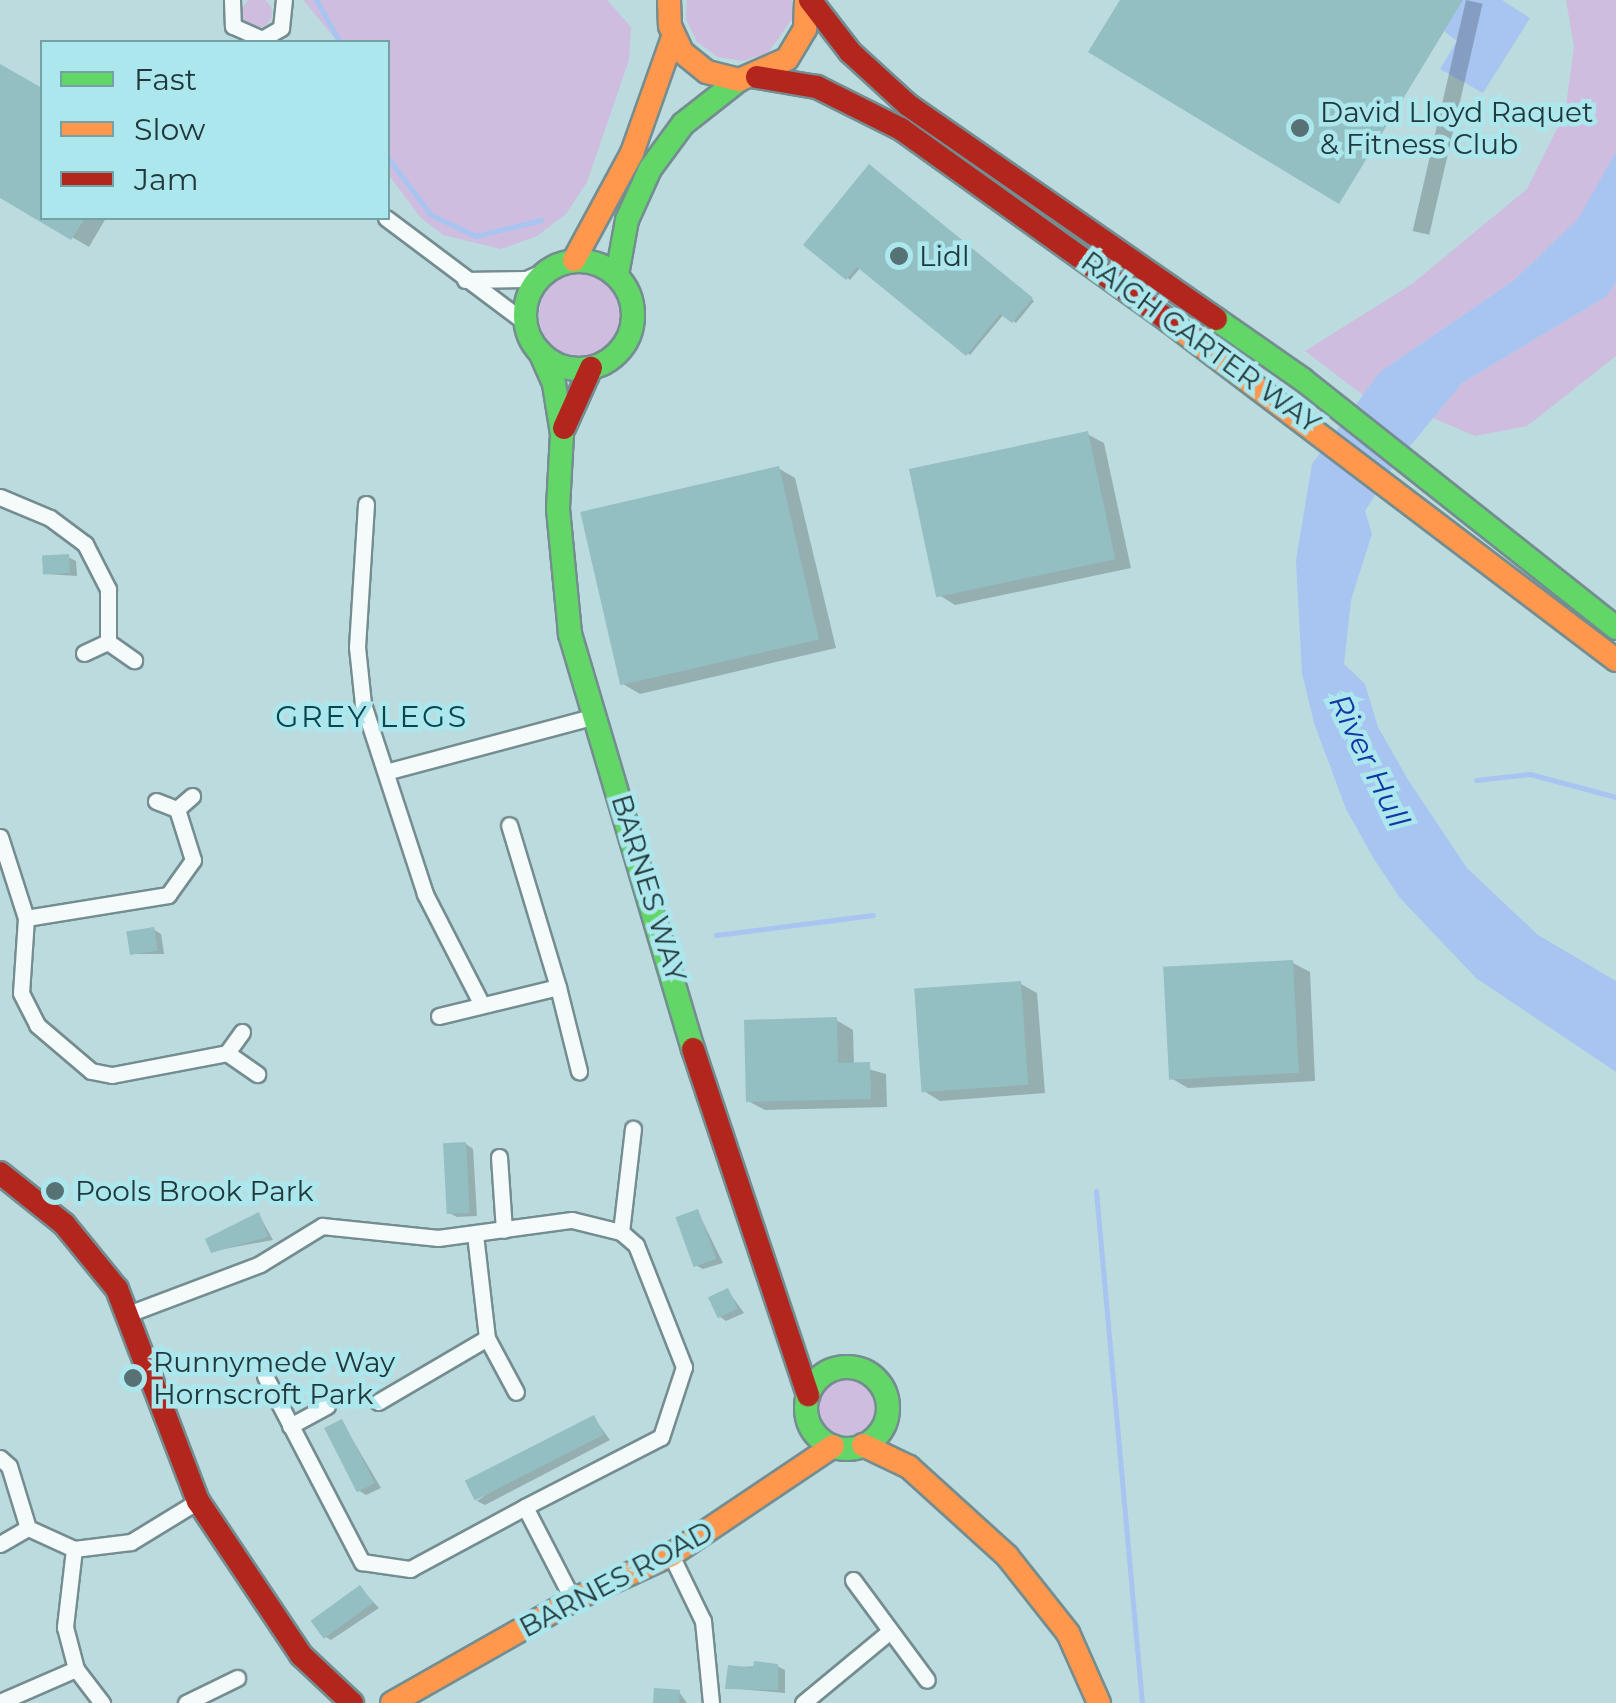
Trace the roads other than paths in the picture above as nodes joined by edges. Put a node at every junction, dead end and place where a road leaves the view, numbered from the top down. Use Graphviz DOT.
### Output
graph roads {
  1 [pos="232,0"];
  2 [pos="284,0"];
  3 [pos="652,0"];
  4 [pos="669,0"];
  5 [pos="808,0"];
  6 [pos="281,28"];
  7 [pos="671,32"];
  8 [pos="293,40"];
  9 [pos="748,78"];
  10 [pos="389,220"];
  11 [pos="574,260"];
  12 [pos="551,268"];
  13 [pos="616,276"];
  14 [pos="465,280"];
  15 [pos="526,323"];
  16 [pos="540,352"];
  17 [pos="591,368"];
  18 [pos="562,434"];
  19 [pos="0,498"];
  20 [pos="366,504"];
  21 [pos="1616,628"];
  22 [pos="108,642"];
  23 [pos="84,653"];
  24 [pos="134,660"];
  25 [pos="1616,660"];
  26 [pos="596,716"];
  27 [pos="389,771"];
  28 [pos="192,796"];
  29 [pos="156,801"];
  30 [pos="177,809"];
  31 [pos="509,826"];
  32 [pos="0,837"];
  33 [pos="26,918"];
  34 [pos="558,986"];
  35 [pos="481,1003"];
  36 [pos="438,1016"];
  37 [pos="242,1032"];
  38 [pos="228,1053"];
  39 [pos="579,1072"];
  40 [pos="257,1074"];
  41 [pos="632,1129"];
  42 [pos="499,1157"];
  43 [pos="0,1174"];
  44 [pos="504,1230"];
  45 [pos="621,1232"];
  46 [pos="475,1234"];
  47 [pos="128,1314"];
  48 [pos="786,1334"];
  49 [pos="487,1338"];
  50 [pos="826,1372"];
  51 [pos="266,1376"];
  52 [pos="516,1392"];
  53 [pos="808,1395"];
  54 [pos="378,1402"];
  55 [pos="328,1406"];
  56 [pos="887,1418"];
  57 [pos="810,1425"];
  58 [pos="290,1426"];
  59 [pos="863,1445"];
  60 [pos="833,1446"];
  61 [pos="0,1458"];
  62 [pos="908,1467"];
  63 [pos="787,1473"];
  64 [pos="198,1501"];
  65 [pos="525,1507"];
  66 [pos="28,1528"];
  67 [pos="0,1544"];
  68 [pos="74,1549"];
  69 [pos="671,1555"];
  70 [pos="853,1580"];
  71 [pos="573,1600"];
  72 [pos="890,1632"];
  73 [pos="76,1669"];
  74 [pos="318,1675"];
  75 [pos="236,1678"];
  76 [pos="440,1678"];
  77 [pos="927,1680"];
  78 [pos="0,1702"];
  79 [pos="102,1703"];
  80 [pos="186,1703"];
  81 [pos="329,1703"];
  82 [pos="352,1703"];
  83 [pos="392,1703"];
  84 [pos="422,1703"];
  85 [pos="711,1703"];
  86 [pos="803,1703"];
  87 [pos="1100,1703"];
  1 -- 6 [label="street"];
  2 -- 6 [label="street"];
  3 -- 7 [label="main road"];
  4 -- 7 [label="main road"];
  5 -- 9 [label="main road"];
  5 -- 21 [label="main road, RAICH CARTER WAY"];
  6 -- 8 [label="street"];
  7 -- 9 [label="main road, RAICH CARTER WAY"];
  7 -- 11 [label="main road"];
  9 -- 13 [label="main road"];
  9 -- 25 [label="main road, RAICH CARTER WAY"];
  10 -- 14 [label="street"];
  11 -- 12 [label="main road"];
  11 -- 13 [label="main road"];
  12 -- 14 [label="street"];
  12 -- 15 [label="main road"];
  13 -- 17 [label="main road"];
  14 -- 15 [label="street"];
  15 -- 16 [label="main road"];
  16 -- 17 [label="main road"];
  16 -- 18 [label="main road, BARNES WAY"];
  17 -- 18 [label="main road, BARNES WAY"];
  18 -- 26 [label="main road, BARNES WAY"];
  19 -- 22 [label="street"];
  20 -- 27 [label="street"];
  22 -- 23 [label="street"];
  22 -- 24 [label="street"];
  26 -- 27 [label="street"];
  26 -- 48 [label="main road, BARNES WAY"];
  27 -- 35 [label="street"];
  28 -- 30 [label="street"];
  29 -- 30 [label="street"];
  30 -- 33 [label="street"];
  31 -- 34 [label="street"];
  32 -- 33 [label="street"];
  33 -- 38 [label="street"];
  34 -- 35 [label="street"];
  34 -- 39 [label="street"];
  35 -- 36 [label="street"];
  37 -- 38 [label="street"];
  38 -- 40 [label="street"];
  41 -- 45 [label="street"];
  42 -- 44 [label="street"];
  43 -- 47 [label="main road"];
  44 -- 45 [label="street"];
  44 -- 46 [label="street"];
  45 -- 65 [label="street"];
  46 -- 47 [label="street"];
  46 -- 49 [label="street"];
  47 -- 64 [label="main road"];
  48 -- 50 [label="main road, BARNES WAY"];
  48 -- 53 [label="main road, BARNES WAY"];
  49 -- 52 [label="street"];
  49 -- 54 [label="street"];
  50 -- 53 [label="main road"];
  50 -- 56 [label="main road"];
  51 -- 58 [label="street"];
  53 -- 57 [label="main road"];
  55 -- 58 [label="street"];
  56 -- 59 [label="main road"];
  56 -- 62 [label="main road"];
  57 -- 60 [label="main road"];
  57 -- 63 [label="main road, BARNES ROAD"];
  58 -- 65 [label="street"];
  59 -- 60 [label="main road"];
  59 -- 62 [label="main road"];
  60 -- 63 [label="main road, BARNES ROAD"];
  61 -- 66 [label="street"];
  62 -- 87 [label="main road"];
  63 -- 69 [label="main road, BARNES ROAD"];
  64 -- 68 [label="street"];
  64 -- 74 [label="main road"];
  65 -- 71 [label="street"];
  66 -- 67 [label="street"];
  66 -- 68 [label="street"];
  68 -- 73 [label="street"];
  69 -- 71 [label="main road, BARNES ROAD"];
  69 -- 85 [label="street"];
  70 -- 72 [label="street"];
  71 -- 76 [label="main road, BARNES ROAD"];
  72 -- 77 [label="street"];
  72 -- 86 [label="street"];
  73 -- 78 [label="street"];
  73 -- 79 [label="street"];
  74 -- 81 [label="main road"];
  74 -- 82 [label="main road"];
  75 -- 80 [label="street"];
  76 -- 83 [label="main road, BARNES ROAD"];
  76 -- 84 [label="main road, BARNES ROAD"];
}
